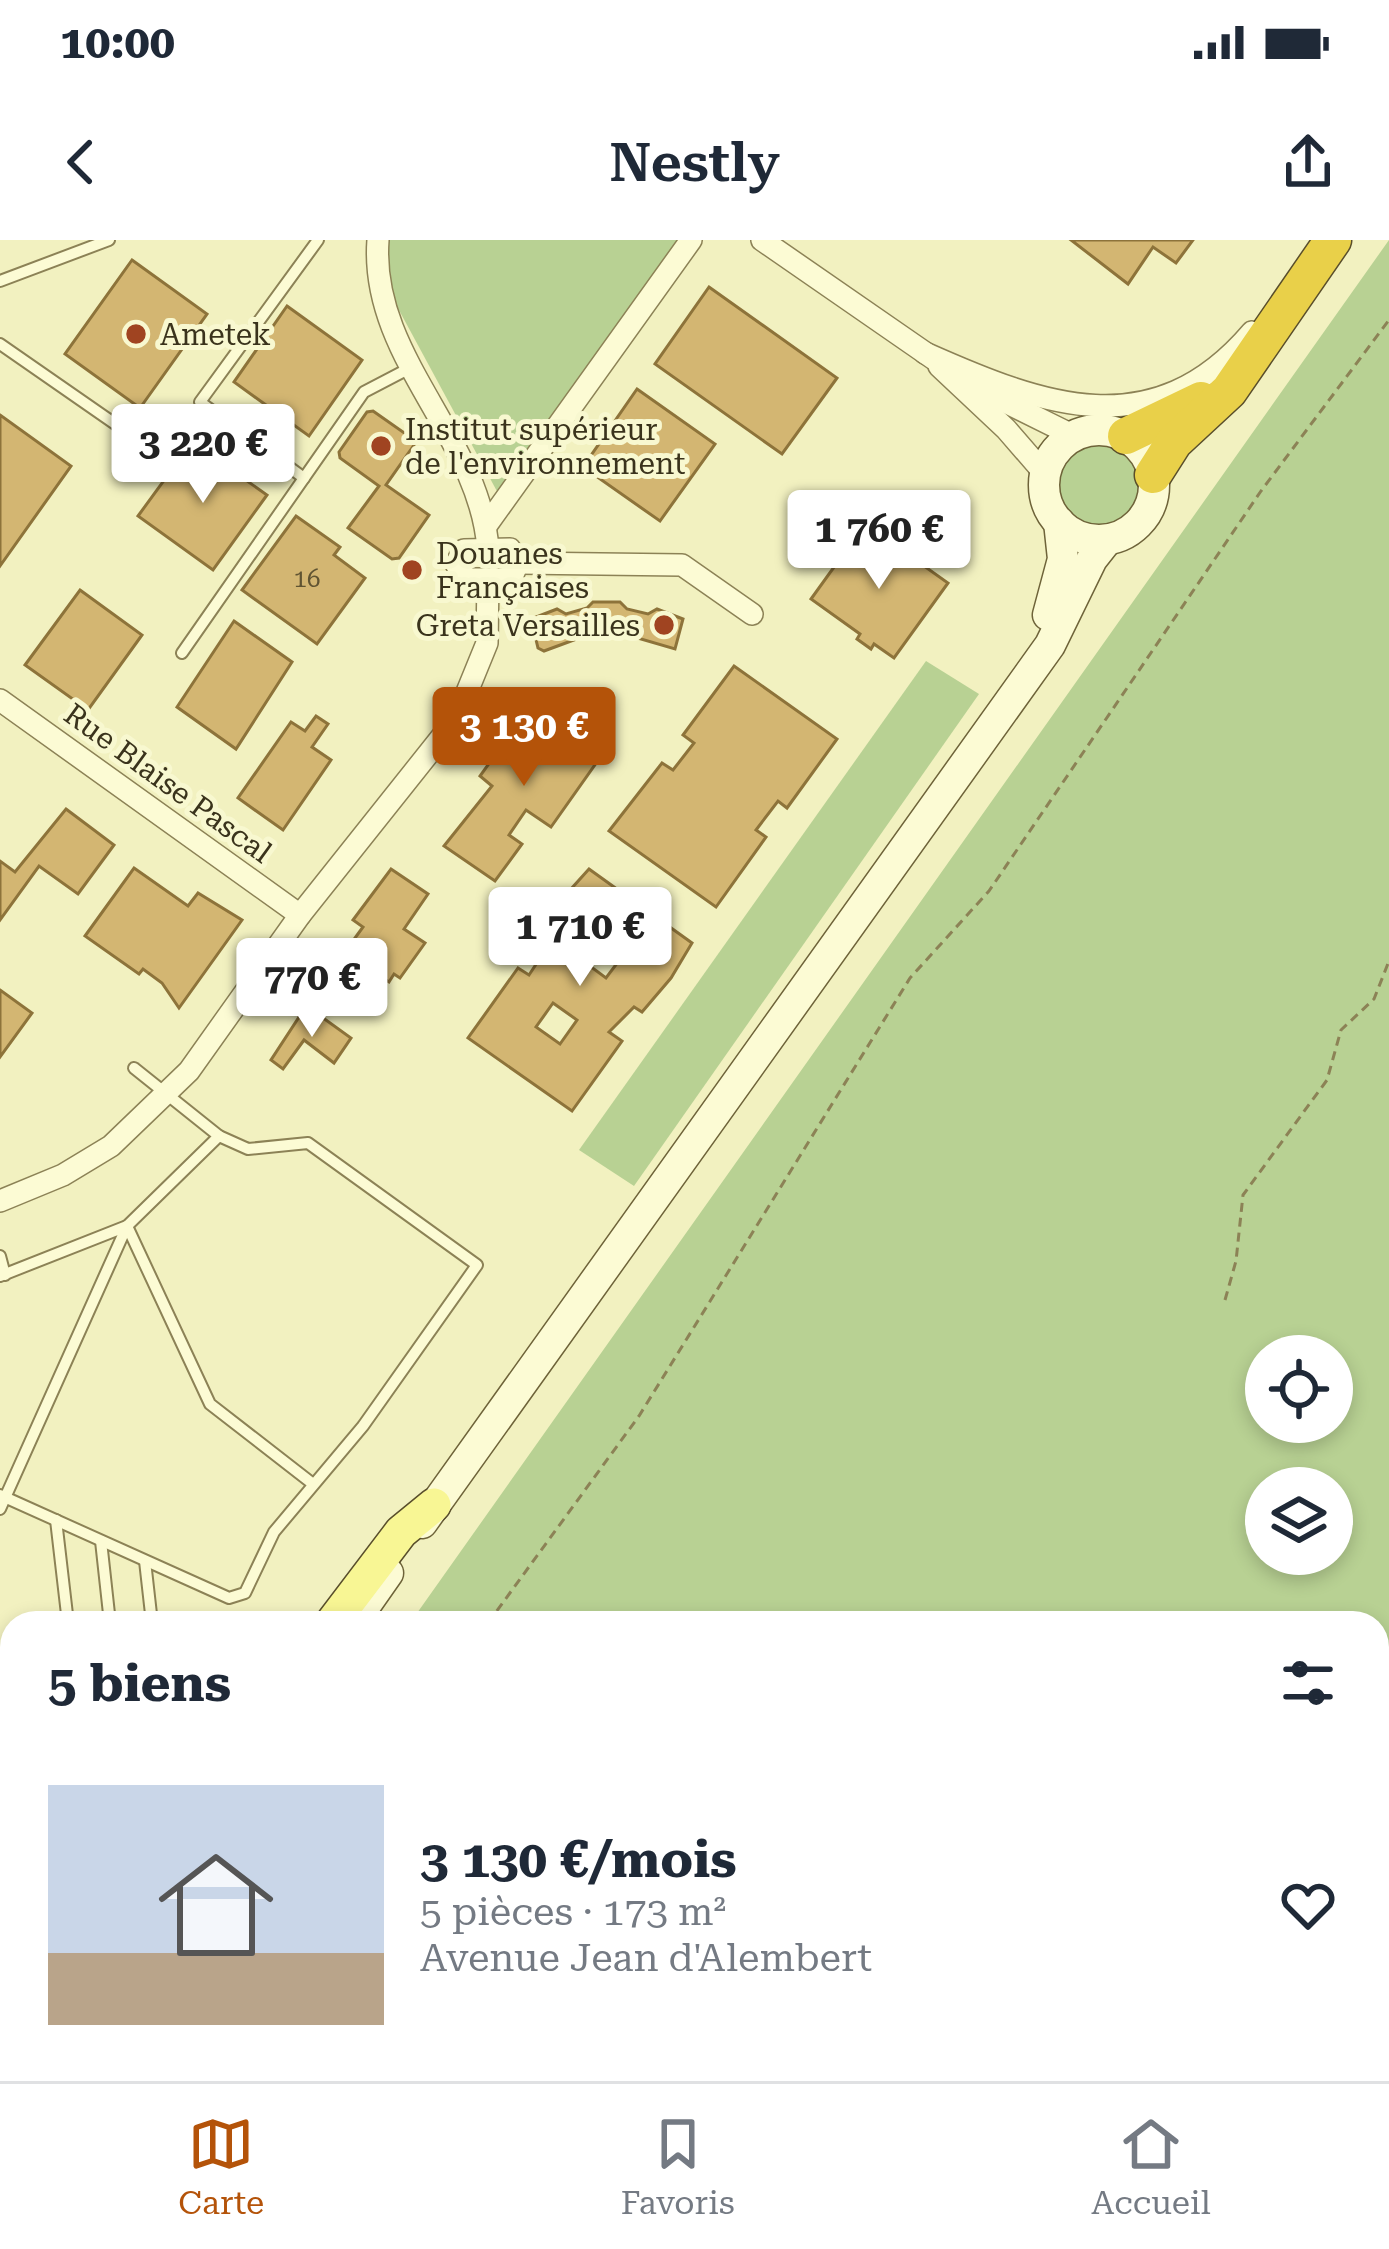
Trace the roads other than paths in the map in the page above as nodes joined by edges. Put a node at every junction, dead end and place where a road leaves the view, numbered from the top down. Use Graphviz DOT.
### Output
graph roads {
  1 [pos="109,240"];
  2 [pos="318,240"];
  3 [pos="378,240"];
  4 [pos="692,240"];
  5 [pos="762,240"];
  6 [pos="1323,240"];
  7 [pos="1333,240"];
  8 [pos="0,281"];
  9 [pos="0,344"];
  10 [pos="925,353"];
  11 [pos="1251,360"];
  12 [pos="410,368"];
  13 [pos="131,435"];
  14 [pos="1074,436"];
  15 [pos="1126,436"];
  16 [pos="1045,474"];
  17 [pos="1154,475"];
  18 [pos="304,478"];
  19 [pos="1059,522"];
  20 [pos="486,526"];
  21 [pos="1107,539"];
  22 [pos="488,550"];
  23 [pos="518,563"];
  24 [pos="488,580"];
  25 [pos="752,614"];
  26 [pos="182,653"];
  27 [pos="1024,680"];
  28 [pos="0,700"];
  29 [pos="300,915"];
  30 [pos="134,1068"];
  31 [pos="170,1092"];
  32 [pos="220,1136"];
  33 [pos="0,1201"];
  34 [pos="128,1226"];
  35 [pos="0,1256"];
  36 [pos="3,1275"];
  37 [pos="313,1484"];
  38 [pos="2,1501"];
  39 [pos="434,1505"];
  40 [pos="56,1520"];
  41 [pos="101,1540"];
  42 [pos="145,1561"];
  43 [pos="67,1611"];
  44 [pos="109,1611"];
  45 [pos="151,1611"];
  46 [pos="341,1611"];
  47 [pos="363,1611"];
  1 -- 8 [label="lane"];
  2 -- 18 [label="lane"];
  3 -- 12 [label="street"];
  4 -- 20 [label="street"];
  5 -- 10 [label="street"];
  6 -- 10 [label="street"];
  7 -- 11 [label="highway"];
  9 -- 13 [label="lane"];
  10 -- 14 [label="street"];
  10 -- 16 [label="street"];
  11 -- 15 [label="highway"];
  11 -- 17 [label="highway"];
  12 -- 18 [label="lane"];
  12 -- 20 [label="street"];
  14 -- 15 [label="main road"];
  14 -- 16 [label="main road"];
  15 -- 17 [label="main road"];
  16 -- 19 [label="main road"];
  17 -- 21 [label="main road"];
  18 -- 26 [label="lane"];
  19 -- 21 [label="main road"];
  19 -- 27 [label="main road"];
  20 -- 22 [label="street"];
  21 -- 27 [label="main road"];
  22 -- 23 [label="street"];
  22 -- 24 [label="street"];
  23 -- 24 [label="street"];
  23 -- 25 [label="street"];
  24 -- 29 [label="street"];
  27 -- 39 [label="main road"];
  28 -- 29 [label="street, Rue Blaise Pascal"];
  29 -- 31 [label="street"];
  30 -- 31 [label="lane"];
  31 -- 32 [label="lane"];
  31 -- 33 [label="street"];
  32 -- 34 [label="lane"];
  32 -- 37 [label="lane"];
  34 -- 36 [label="lane"];
  34 -- 37 [label="lane"];
  34 -- 38 [label="lane"];
  35 -- 36 [label="lane"];
  37 -- 42 [label="lane"];
  38 -- 40 [label="lane"];
  39 -- 46 [label="main road"];
  39 -- 47 [label="main road"];
  40 -- 41 [label="lane"];
  40 -- 43 [label="lane"];
  41 -- 42 [label="lane"];
  41 -- 44 [label="lane"];
  42 -- 45 [label="lane"];
}
